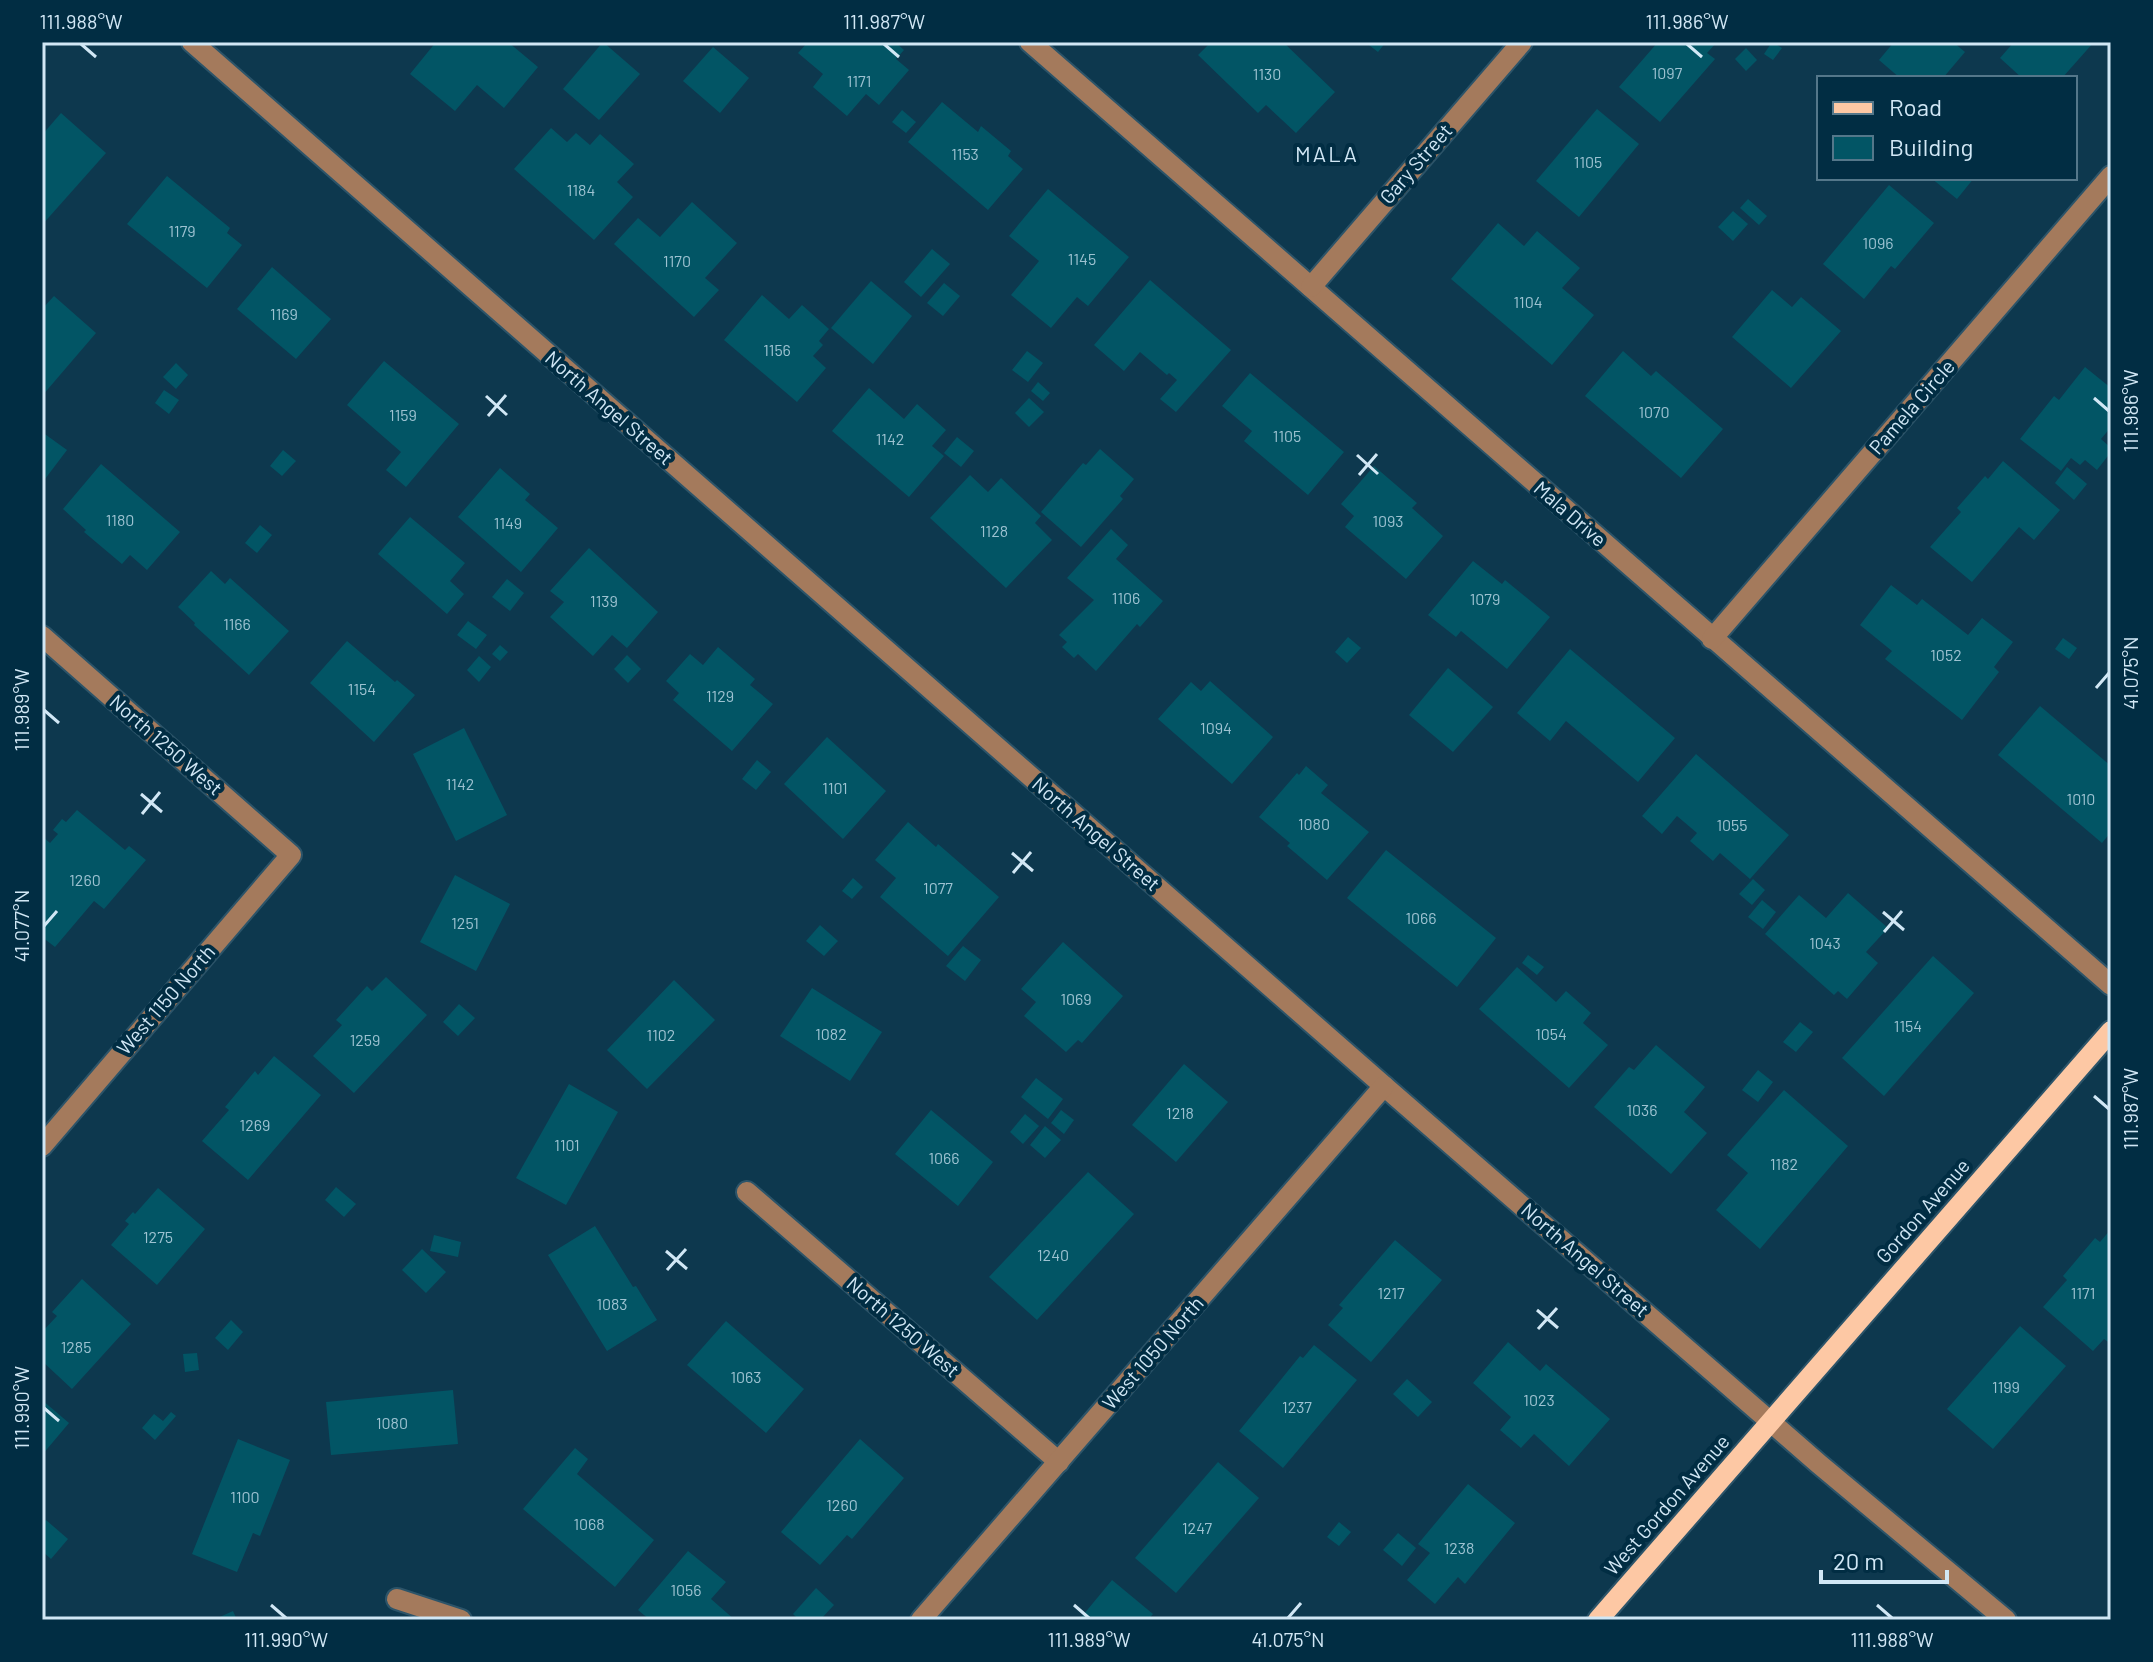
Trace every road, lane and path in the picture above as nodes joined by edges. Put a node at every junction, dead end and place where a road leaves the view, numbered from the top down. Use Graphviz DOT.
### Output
graph roads {
  1 [pos="192,42"];
  2 [pos="1030,42"];
  3 [pos="1522,42"];
  4 [pos="2111,176"];
  5 [pos="1311,287"];
  6 [pos="42,636"];
  7 [pos="1712,639"];
  8 [pos="291,855"];
  9 [pos="2111,985"];
  10 [pos="2111,1031"];
  11 [pos="1384,1086"];
  12 [pos="42,1146"];
  13 [pos="747,1192"];
  14 [pos="1772,1422"];
  15 [pos="1059,1462"];
  16 [pos="397,1599"];
  17 [pos="461,1620"];
  18 [pos="921,1620"];
  19 [pos="1598,1620"];
  20 [pos="2006,1620"];
  1 -- 11 [label="street, North Angel Street"];
  2 -- 5 [label="street, Mala Drive"];
  3 -- 5 [label="street, Gary Street"];
  4 -- 7 [label="street, Pamela Circle"];
  5 -- 7 [label="street, Mala Drive"];
  6 -- 8 [label="street, North 1250 West"];
  7 -- 9 [label="street, Mala Drive"];
  8 -- 12 [label="street, West 1150 North"];
  10 -- 14 [label="main road, Gordon Avenue"];
  11 -- 14 [label="street, North Angel Street"];
  11 -- 15 [label="street, West 1050 North"];
  13 -- 15 [label="street, North 1250 West"];
  14 -- 19 [label="main road, West Gordon Avenue"];
  14 -- 20 [label="street, North Angel Street"];
  15 -- 18 [label="street, West 1050 North"];
  16 -- 17 [label="street"];
}
